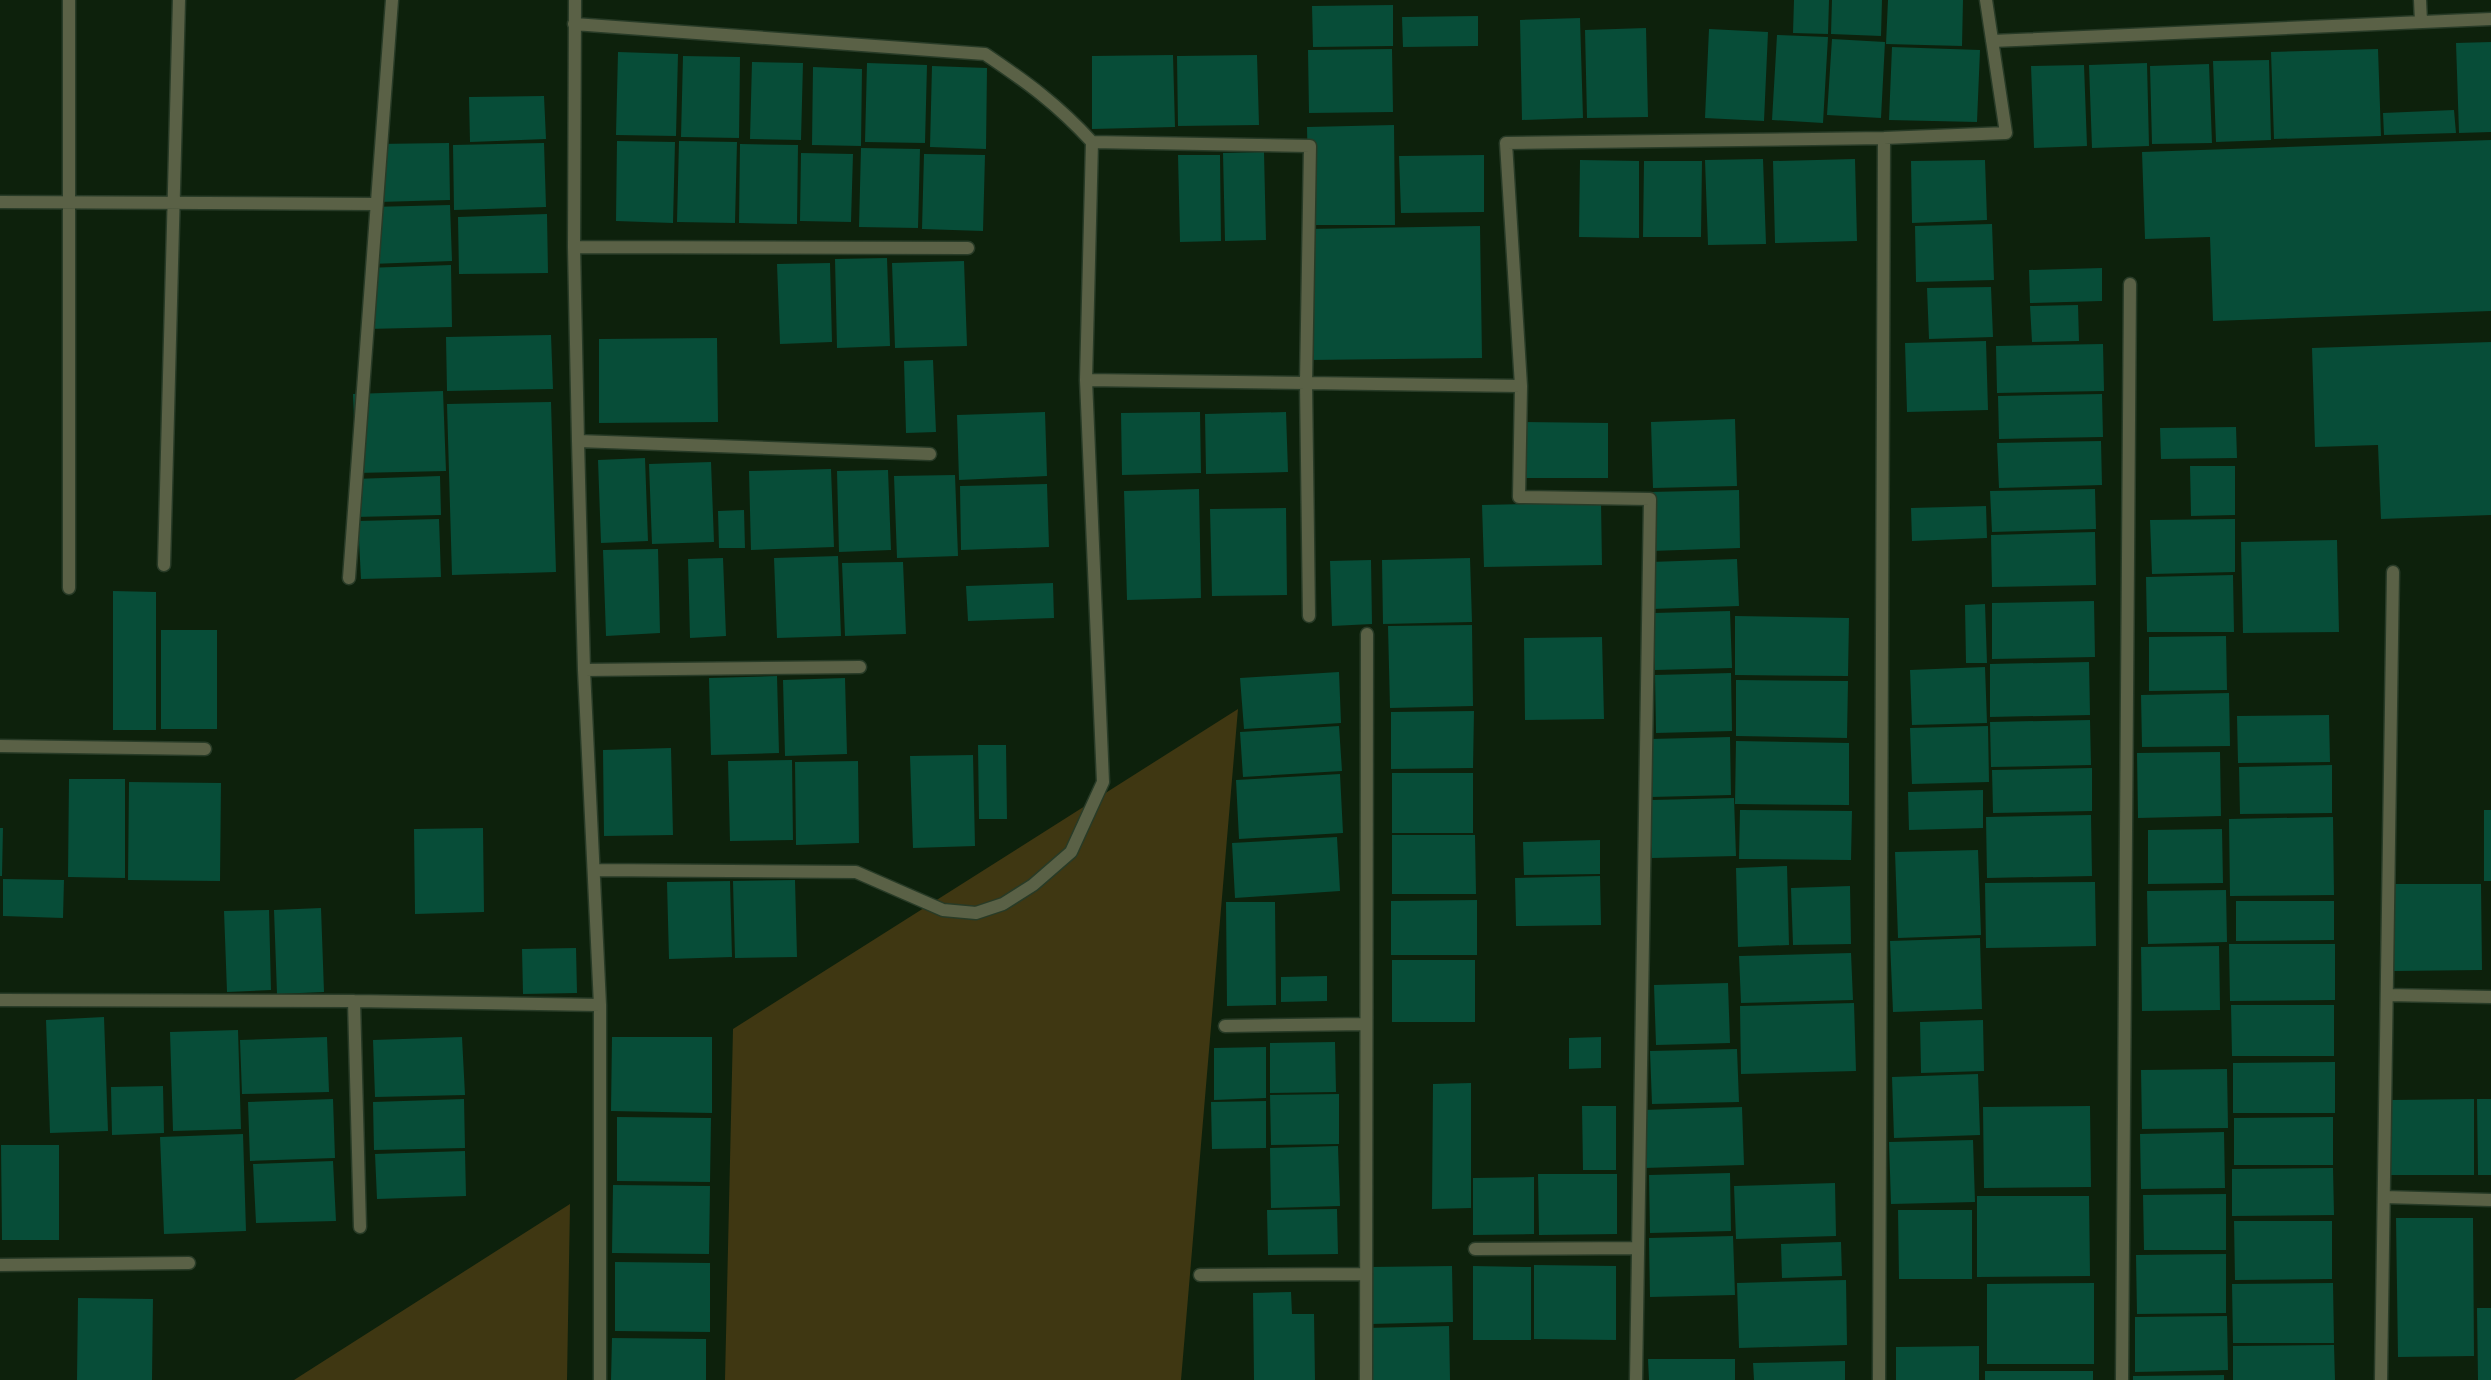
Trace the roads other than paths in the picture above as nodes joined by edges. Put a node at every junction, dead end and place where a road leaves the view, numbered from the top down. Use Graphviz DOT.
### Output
graph roads {
  1 [pos="69,0"];
  2 [pos="179,0"];
  3 [pos="392,0"];
  4 [pos="575,0"];
  5 [pos="1986,0"];
  6 [pos="2420,0"];
  7 [pos="2491,19"];
  8 [pos="2421,22"];
  9 [pos="574,24"];
  10 [pos="1992,41"];
  11 [pos="1884,138"];
  12 [pos="1092,142"];
  13 [pos="0,202"];
  14 [pos="70,202"];
  15 [pos="174,203"];
  16 [pos="376,204"];
  17 [pos="574,247"];
  18 [pos="968,248"];
  19 [pos="2130,284"];
  20 [pos="1086,380"];
  21 [pos="1306,383"];
  22 [pos="1520,386"];
  23 [pos="578,441"];
  24 [pos="930,454"];
  25 [pos="164,565"];
  26 [pos="2393,572"];
  27 [pos="349,578"];
  28 [pos="69,588"];
  29 [pos="1309,616"];
  30 [pos="1367,634"];
  31 [pos="860,667"];
  32 [pos="584,670"];
  33 [pos="0,746"];
  34 [pos="204,749"];
  35 [pos="594,870"];
  36 [pos="2387,995"];
  37 [pos="2491,998"];
  38 [pos="0,1000"];
  39 [pos="354,1001"];
  40 [pos="600,1005"];
  41 [pos="1366,1024"];
  42 [pos="1225,1026"];
  43 [pos="2384,1196"];
  44 [pos="2491,1200"];
  45 [pos="360,1227"];
  46 [pos="1638,1248"];
  47 [pos="1475,1249"];
  48 [pos="189,1263"];
  49 [pos="0,1264"];
  50 [pos="1366,1274"];
  51 [pos="1200,1275"];
  52 [pos="600,1380"];
  53 [pos="1366,1380"];
  54 [pos="1636,1380"];
  55 [pos="1879,1380"];
  56 [pos="2122,1380"];
  57 [pos="2381,1380"];
  1 -- 14 [label="street"];
  2 -- 15 [label="street"];
  3 -- 16 [label="street"];
  4 -- 9 [label="street"];
  5 -- 10 [label="street"];
  6 -- 8 [label="street"];
  7 -- 8 [label="street"];
  8 -- 10 [label="street"];
  9 -- 12 [label="street"];
  9 -- 17 [label="street"];
  10 -- 11 [label="street"];
  11 -- 22 [label="street"];
  11 -- 55 [label="street"];
  12 -- 20 [label="street"];
  12 -- 21 [label="street"];
  13 -- 14 [label="street"];
  14 -- 15 [label="street"];
  14 -- 28 [label="street"];
  15 -- 16 [label="street"];
  15 -- 25 [label="street"];
  16 -- 27 [label="street"];
  17 -- 18 [label="street"];
  17 -- 23 [label="street"];
  19 -- 56 [label="street"];
  20 -- 21 [label="street"];
  20 -- 35 [label="street"];
  21 -- 22 [label="street"];
  21 -- 29 [label="street"];
  22 -- 46 [label="street"];
  23 -- 24 [label="street"];
  23 -- 32 [label="street"];
  26 -- 36 [label="street"];
  30 -- 41 [label="street"];
  31 -- 32 [label="street"];
  32 -- 35 [label="street"];
  33 -- 34 [label="street"];
  35 -- 40 [label="street"];
  36 -- 37 [label="street"];
  36 -- 43 [label="street"];
  38 -- 39 [label="street"];
  39 -- 40 [label="street"];
  39 -- 45 [label="street"];
  40 -- 52 [label="street"];
  41 -- 42 [label="street"];
  41 -- 50 [label="street"];
  43 -- 44 [label="street"];
  43 -- 57 [label="street"];
  46 -- 47 [label="street"];
  46 -- 54 [label="street"];
  48 -- 49 [label="street"];
  50 -- 51 [label="street"];
  50 -- 53 [label="street"];
}
